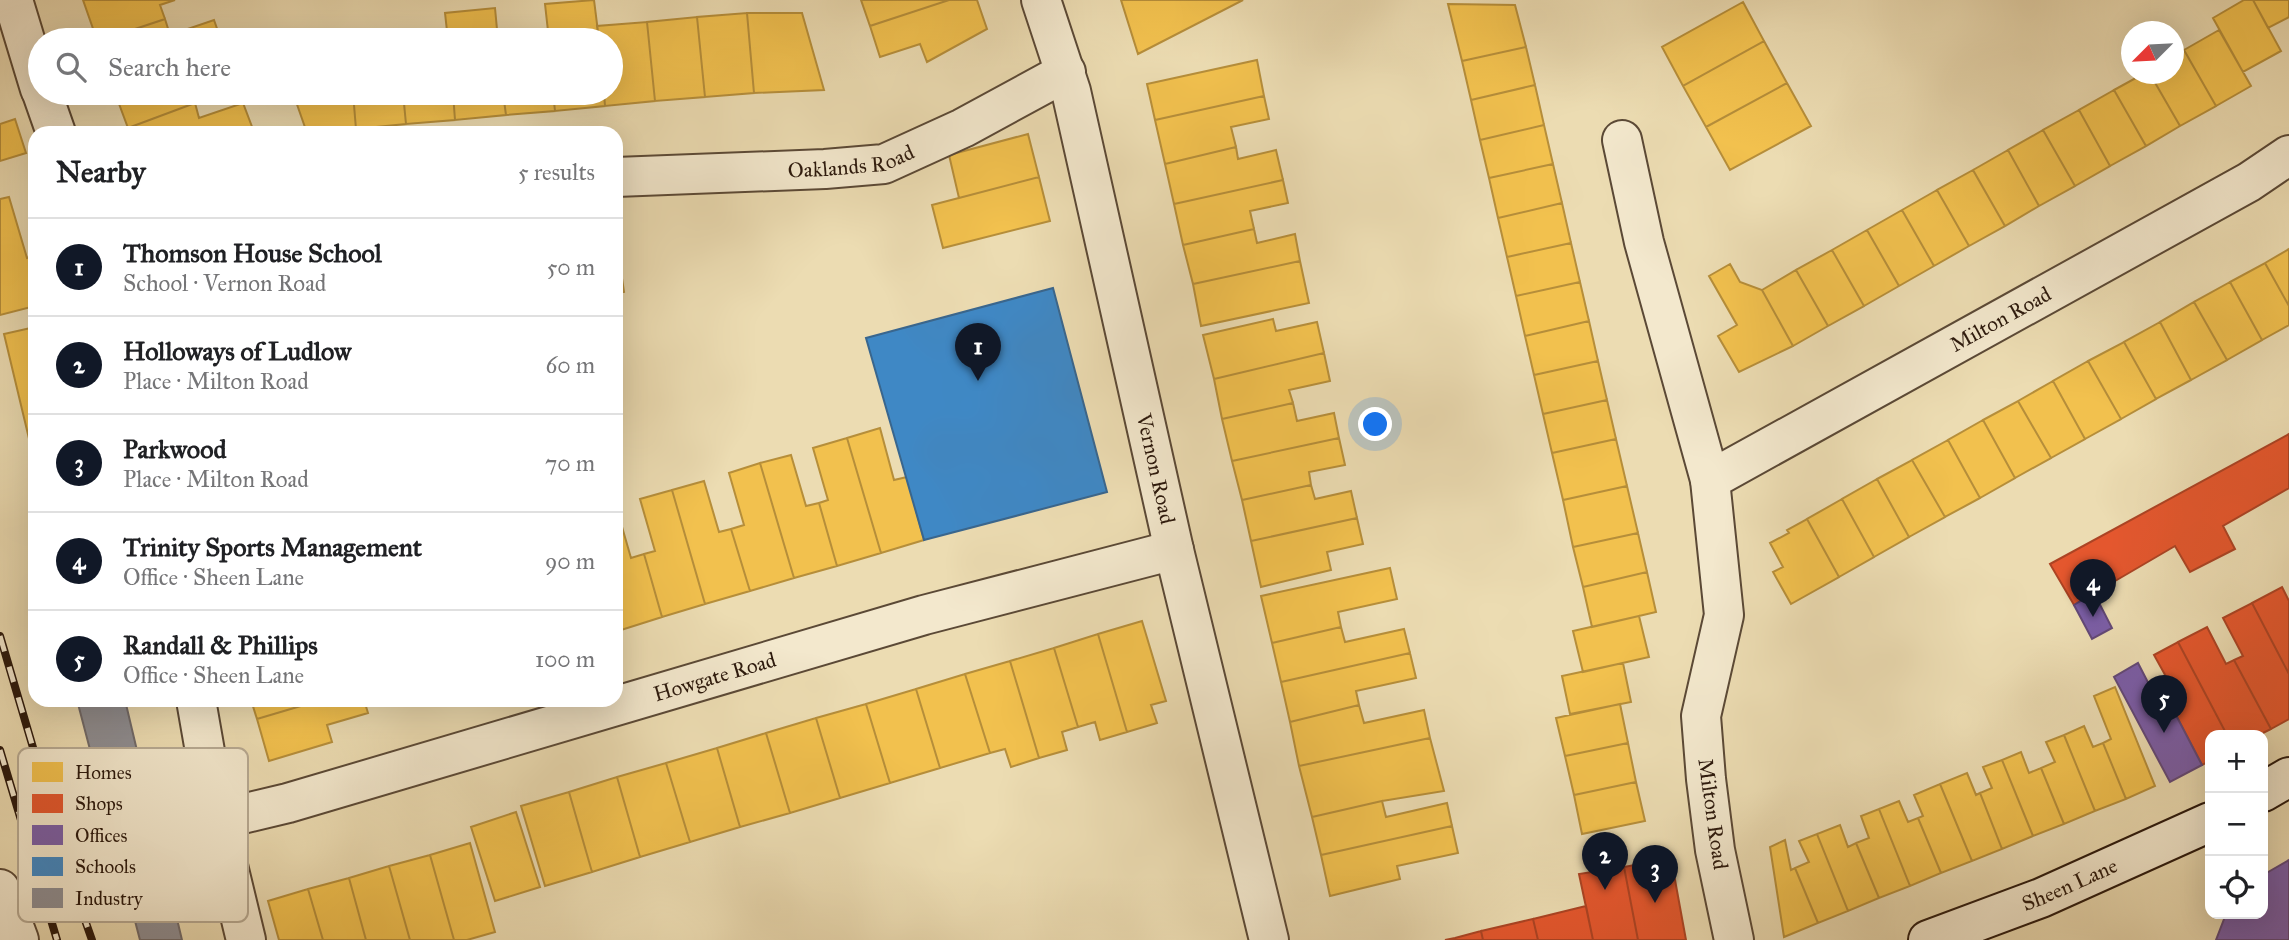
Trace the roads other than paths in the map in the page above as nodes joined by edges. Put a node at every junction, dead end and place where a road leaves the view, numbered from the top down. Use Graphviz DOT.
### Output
graph roads {
  1 [pos="13,0"];
  2 [pos="1041,0"];
  3 [pos="28,49"];
  4 [pos="1066,72"];
  5 [pos="46,105"];
  6 [pos="54,126"];
  7 [pos="1622,140"];
  8 [pos="2289,155"];
  9 [pos="623,177"];
  10 [pos="1710,480"];
  11 [pos="1174,550"];
  12 [pos="623,704"];
  13 [pos="197,707"];
  14 [pos="613,707"];
  15 [pos="204,748"];
  16 [pos="2289,777"];
  17 [pos="2268,789"];
  18 [pos="248,813"];
  19 [pos="2205,824"];
  20 [pos="0,889"];
  21 [pos="242,922"];
  22 [pos="19,940"];
  23 [pos="246,940"];
  24 [pos="1269,940"];
  25 [pos="1734,940"];
  26 [pos="1928,940"];
  1 -- 3 [label="street"];
  2 -- 4 [label="street, Vernon Road"];
  4 -- 9 [label="street, Oaklands Road"];
  4 -- 11 [label="street, Vernon Road"];
  5 -- 6 [label="street"];
  7 -- 10 [label="street, Milton Road"];
  8 -- 10 [label="street, Milton Road"];
  10 -- 25 [label="street, Milton Road"];
  11 -- 12 [label="street, Howgate Road"];
  11 -- 24 [label="street, Vernon Road"];
  13 -- 15 [label="street"];
  14 -- 18 [label="street, Howgate Road"];
  16 -- 17 [label="street"];
  19 -- 26 [label="street, Sheen Lane"];
  20 -- 22 [label="street"];
  21 -- 23 [label="street"];
}
